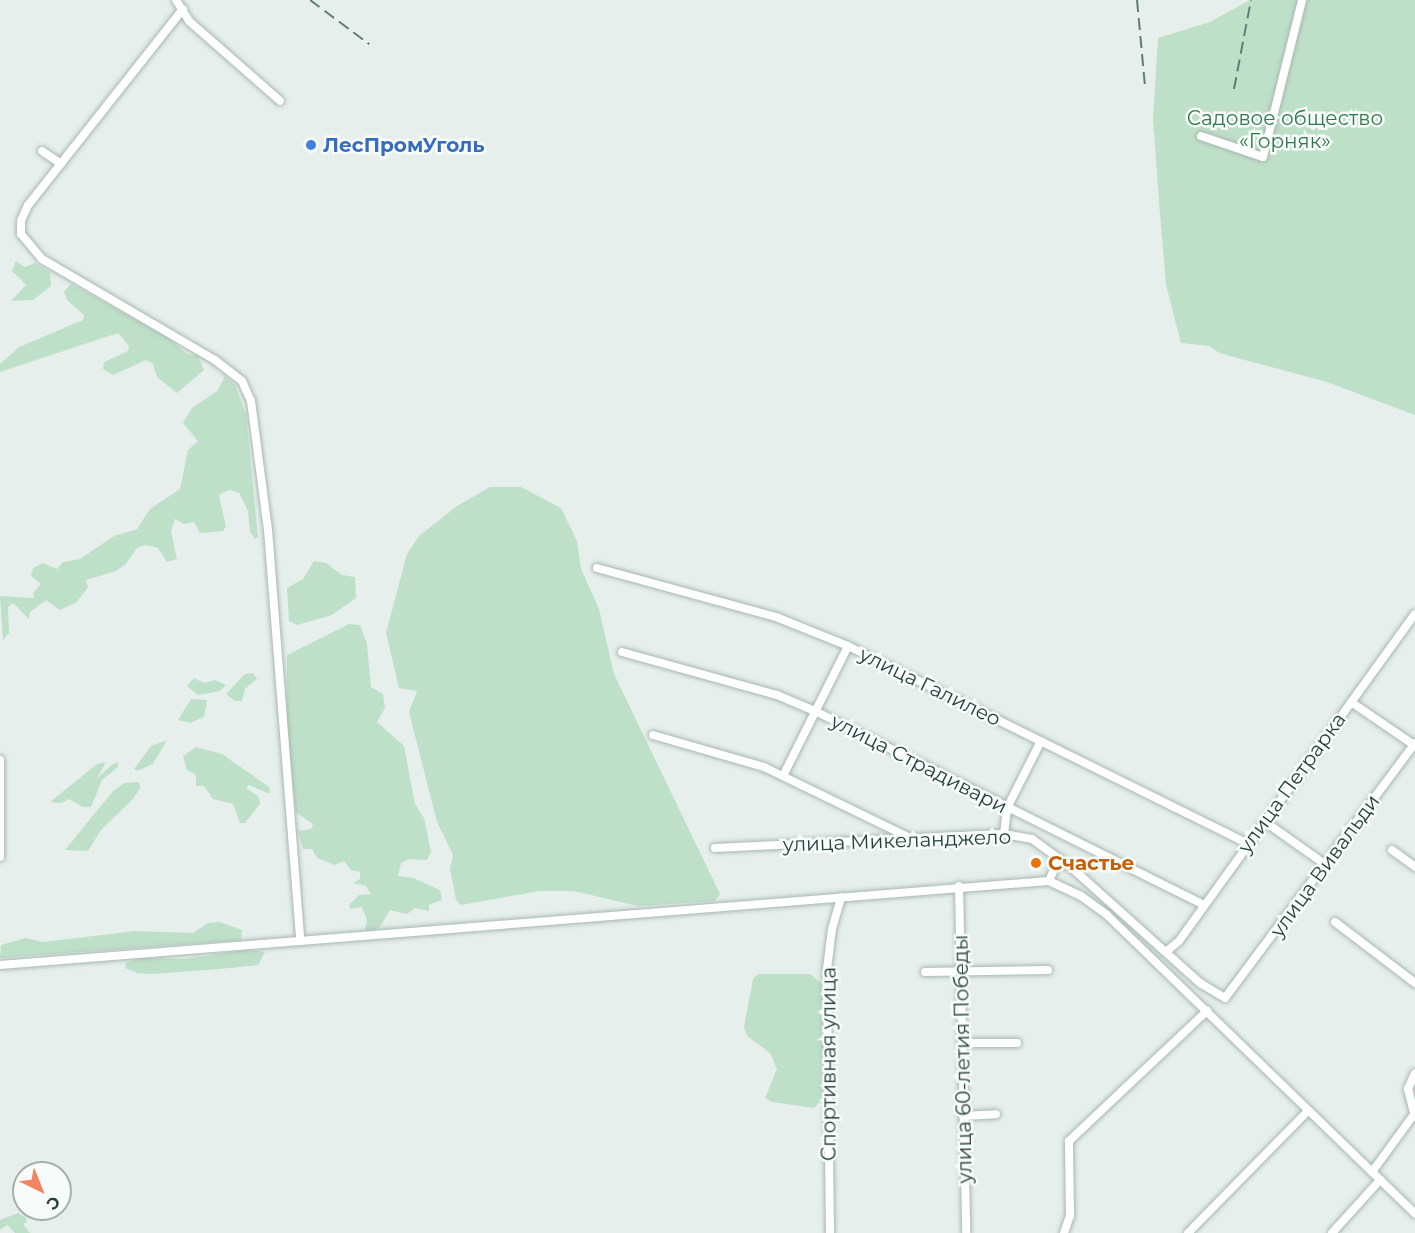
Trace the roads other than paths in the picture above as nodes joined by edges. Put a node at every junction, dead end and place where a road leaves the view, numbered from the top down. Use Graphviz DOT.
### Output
graph roads {
  1 [pos="176,0"];
  2 [pos="1302,0"];
  3 [pos="183,9"];
  4 [pos="280,101"];
  5 [pos="1201,136"];
  6 [pos="42,151"];
  7 [pos="61,164"];
  8 [pos="597,568"];
  9 [pos="1415,614"];
  10 [pos="848,646"];
  11 [pos="622,652"];
  12 [pos="1351,702"];
  13 [pos="813,710"];
  14 [pos="653,735"];
  15 [pos="1041,741"];
  16 [pos="1414,744"];
  17 [pos="0,760"];
  18 [pos="783,776"];
  19 [pos="1007,808"];
  20 [pos="1264,821"];
  21 [pos="1004,834"];
  22 [pos="910,838"];
  23 [pos="1249,844"];
  24 [pos="715,848"];
  25 [pos="1392,849"];
  26 [pos="0,857"];
  27 [pos="1059,858"];
  28 [pos="1326,865"];
  29 [pos="1415,867"];
  30 [pos="1049,880"];
  31 [pos="959,886"];
  32 [pos="841,897"];
  33 [pos="1204,905"];
  34 [pos="1335,922"];
  35 [pos="300,940"];
  36 [pos="1167,951"];
  37 [pos="0,965"];
  38 [pos="1048,970"];
  39 [pos="925,972"];
  40 [pos="960,972"];
  41 [pos="1415,983"];
  42 [pos="1234,990"];
  43 [pos="1206,1011"];
  44 [pos="962,1043"];
  45 [pos="1017,1043"];
  46 [pos="1415,1073"];
  47 [pos="1308,1111"];
  48 [pos="1414,1113"];
  49 [pos="996,1114"];
  50 [pos="963,1116"];
  51 [pos="1372,1172"];
  52 [pos="1380,1180"];
  53 [pos="1415,1213"];
  54 [pos="830,1233"];
  55 [pos="966,1233"];
  56 [pos="1064,1233"];
  57 [pos="1188,1233"];
  58 [pos="1332,1233"];
  1 -- 3 [label="street"];
  2 -- 5 [label="street"];
  3 -- 4 [label="street"];
  3 -- 7 [label="street"];
  6 -- 7 [label="street"];
  7 -- 35 [label="street"];
  8 -- 10 [label="street, улица Галилео"];
  9 -- 12 [label="street, улица Петрарка"];
  10 -- 13 [label="street"];
  10 -- 15 [label="street, улица Галилео"];
  11 -- 13 [label="street, улица Страдивари"];
  12 -- 16 [label="street"];
  12 -- 20 [label="street, улица Петрарка"];
  13 -- 18 [label="street"];
  13 -- 19 [label="street, улица Страдивари"];
  14 -- 18 [label="street"];
  15 -- 19 [label="street"];
  15 -- 23 [label="street, улица Галилео"];
  16 -- 28 [label="street, улица Вивальди"];
  17 -- 26 [label="street"];
  18 -- 22 [label="street"];
  19 -- 21 [label="street"];
  19 -- 33 [label="street, улица Страдивари"];
  20 -- 23 [label="street, улица Петрарка"];
  20 -- 28 [label="street"];
  21 -- 22 [label="street, улица Микеланджело"];
  21 -- 27 [label="street, улица Микеланджело"];
  22 -- 24 [label="street, улица Микеланджело"];
  23 -- 33 [label="street, улица Петрарка"];
  25 -- 29 [label="street"];
  27 -- 30 [label="street"];
  27 -- 36 [label="street, улица Микеланджело"];
  28 -- 42 [label="street, улица Вивальди"];
  30 -- 31 [label="street"];
  30 -- 43 [label="street"];
  31 -- 32 [label="street"];
  31 -- 40 [label="street, улица 60-летия Победы"];
  32 -- 35 [label="street"];
  32 -- 54 [label="street, Спортивная улица"];
  33 -- 36 [label="street, улица Петрарка"];
  34 -- 41 [label="street"];
  35 -- 37 [label="street"];
  36 -- 42 [label="street, улица Микеланджело"];
  38 -- 40 [label="street"];
  39 -- 40 [label="street"];
  40 -- 44 [label="street, улица 60-летия Победы"];
  43 -- 47 [label="street"];
  43 -- 56 [label="street"];
  44 -- 45 [label="street"];
  44 -- 50 [label="street, улица 60-летия Победы"];
  46 -- 48 [label="street"];
  47 -- 51 [label="street"];
  47 -- 57 [label="street"];
  48 -- 51 [label="street"];
  49 -- 50 [label="street"];
  50 -- 55 [label="street, улица 60-летия Победы"];
  51 -- 52 [label="street"];
  52 -- 53 [label="street"];
  52 -- 58 [label="street"];
}
